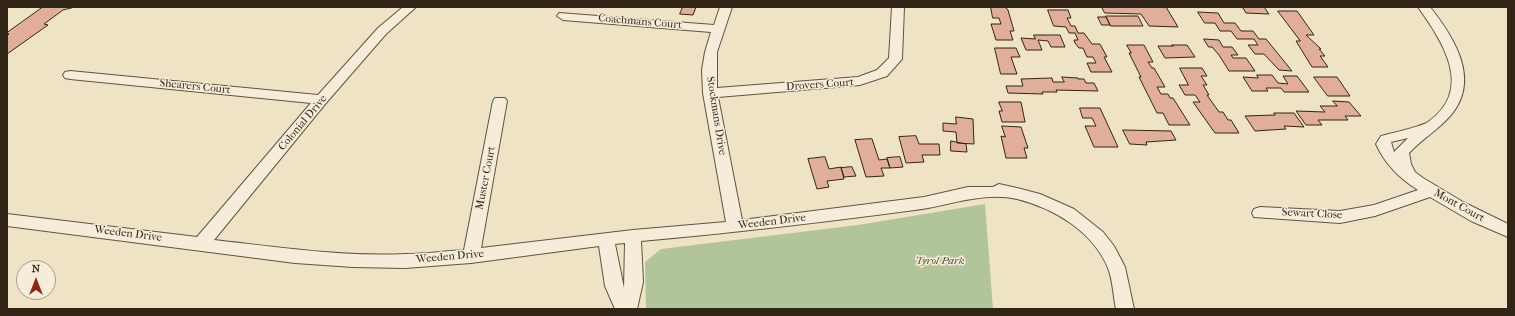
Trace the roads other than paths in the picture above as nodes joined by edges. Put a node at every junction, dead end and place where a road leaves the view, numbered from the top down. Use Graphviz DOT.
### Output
graph roads {
  1 [pos="410,7"];
  2 [pos="726,7"];
  3 [pos="898,7"];
  4 [pos="1424,7"];
  5 [pos="563,16"];
  6 [pos="718,29"];
  7 [pos="70,75"];
  8 [pos="710,93"];
  9 [pos="321,100"];
  10 [pos="500,100"];
  11 [pos="1432,126"];
  12 [pos="1413,177"];
  13 [pos="1432,191"];
  14 [pos="1260,212"];
  15 [pos="7,220"];
  16 [pos="735,227"];
  17 [pos="1508,231"];
  18 [pos="633,236"];
  19 [pos="606,240"];
  20 [pos="202,243"];
  21 [pos="471,256"];
  22 [pos="624,309"];
  23 [pos="628,309"];
  24 [pos="1125,309"];
  1 -- 9 [label="street, Colonial Drive"];
  2 -- 6 [label="street, Stockmans Drive"];
  3 -- 8 [label="street, Drovers Court"];
  4 -- 11 [label="street, Mont Court"];
  5 -- 6 [label="street, Coachmans Court"];
  6 -- 8 [label="street, Stockmans Drive"];
  7 -- 9 [label="street, Shearers Court"];
  8 -- 16 [label="street, Stockmans Drive"];
  9 -- 20 [label="street, Colonial Drive"];
  10 -- 21 [label="street, Muster Court"];
  11 -- 12 [label="street, Mont Court"];
  11 -- 12 [label="street, Mont Court"];
  12 -- 13 [label="street, Mont Court"];
  13 -- 14 [label="street, Sewart Close"];
  13 -- 17 [label="street, Mont Court"];
  15 -- 20 [label="street, Weeden Drive"];
  16 -- 18 [label="street, Weeden Drive"];
  16 -- 24 [label="street, Weeden Drive"];
  18 -- 19 [label="street, Weeden Drive"];
  18 -- 23 [label="street"];
  19 -- 21 [label="street, Weeden Drive"];
  19 -- 22 [label="street"];
  20 -- 21 [label="street, Weeden Drive"];
}
